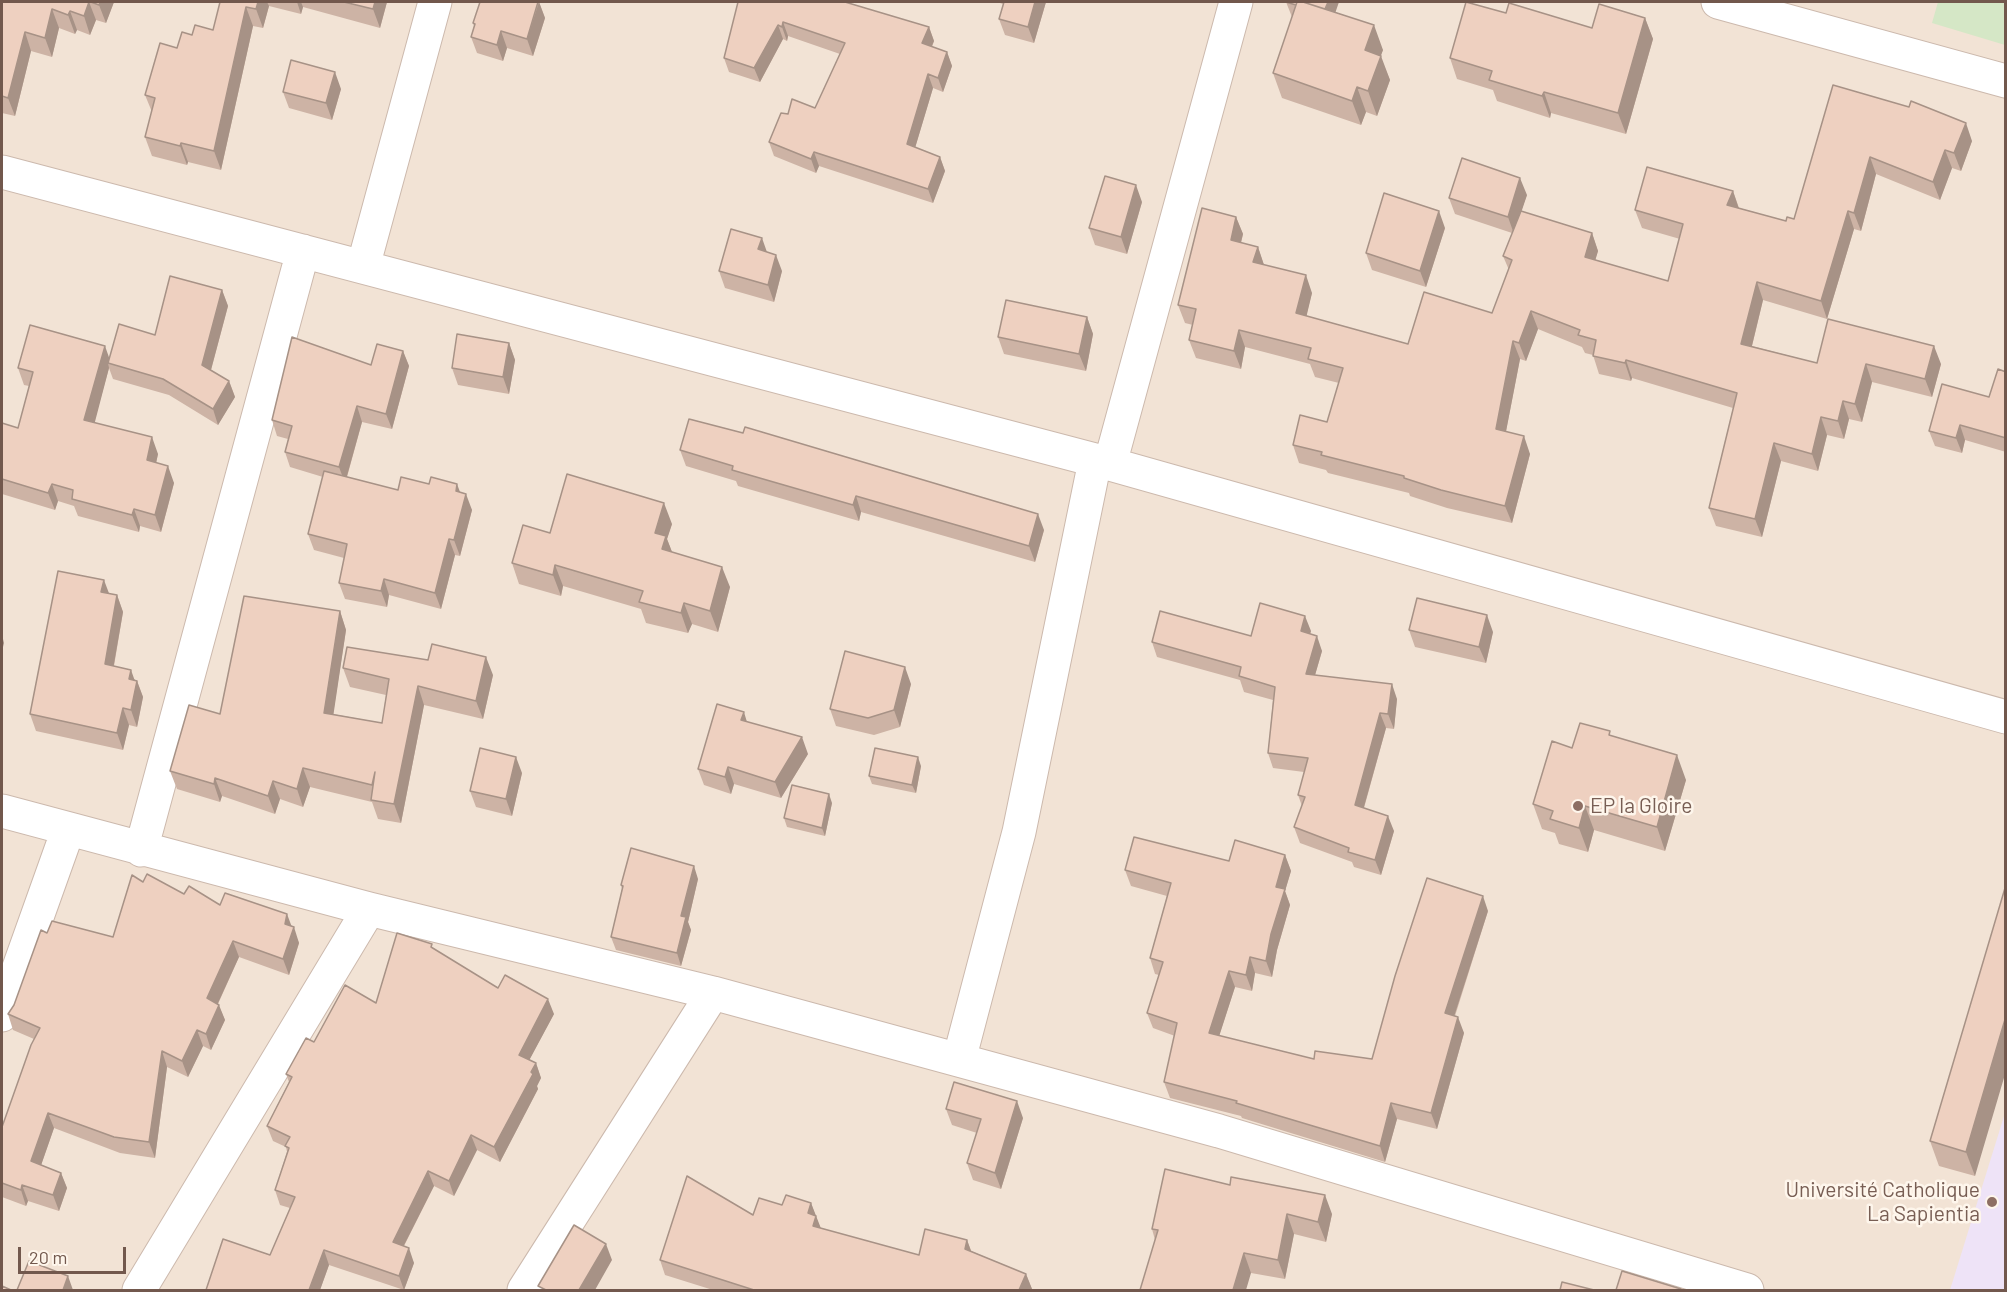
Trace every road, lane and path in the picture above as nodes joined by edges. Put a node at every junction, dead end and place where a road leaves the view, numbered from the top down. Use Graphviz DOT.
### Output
graph roads {
  1 [pos="435,2"];
  2 [pos="1236,2"];
  3 [pos="1718,2"];
  4 [pos="2006,81"];
  5 [pos="2,172"];
  6 [pos="303,251"];
  7 [pos="363,267"];
  8 [pos="1103,462"];
  9 [pos="2006,717"];
  10 [pos="2,812"];
  11 [pos="68,830"];
  12 [pos="141,850"];
  13 [pos="369,909"];
  14 [pos="713,993"];
  15 [pos="2,1016"];
  16 [pos="959,1060"];
  17 [pos="1728,1287"];
  18 [pos="139,1290"];
  19 [pos="524,1290"];
  1 -- 7 [label="street"];
  2 -- 8 [label="street"];
  3 -- 4 [label="street"];
  5 -- 6 [label="street"];
  6 -- 7 [label="street"];
  6 -- 12 [label="street"];
  7 -- 8 [label="street"];
  8 -- 9 [label="street"];
  8 -- 16 [label="street"];
  10 -- 11 [label="street"];
  11 -- 12 [label="street"];
  11 -- 15 [label="street"];
  12 -- 13 [label="street"];
  13 -- 14 [label="street"];
  13 -- 18 [label="street"];
  14 -- 16 [label="street"];
  14 -- 19 [label="street"];
  16 -- 17 [label="street"];
}
